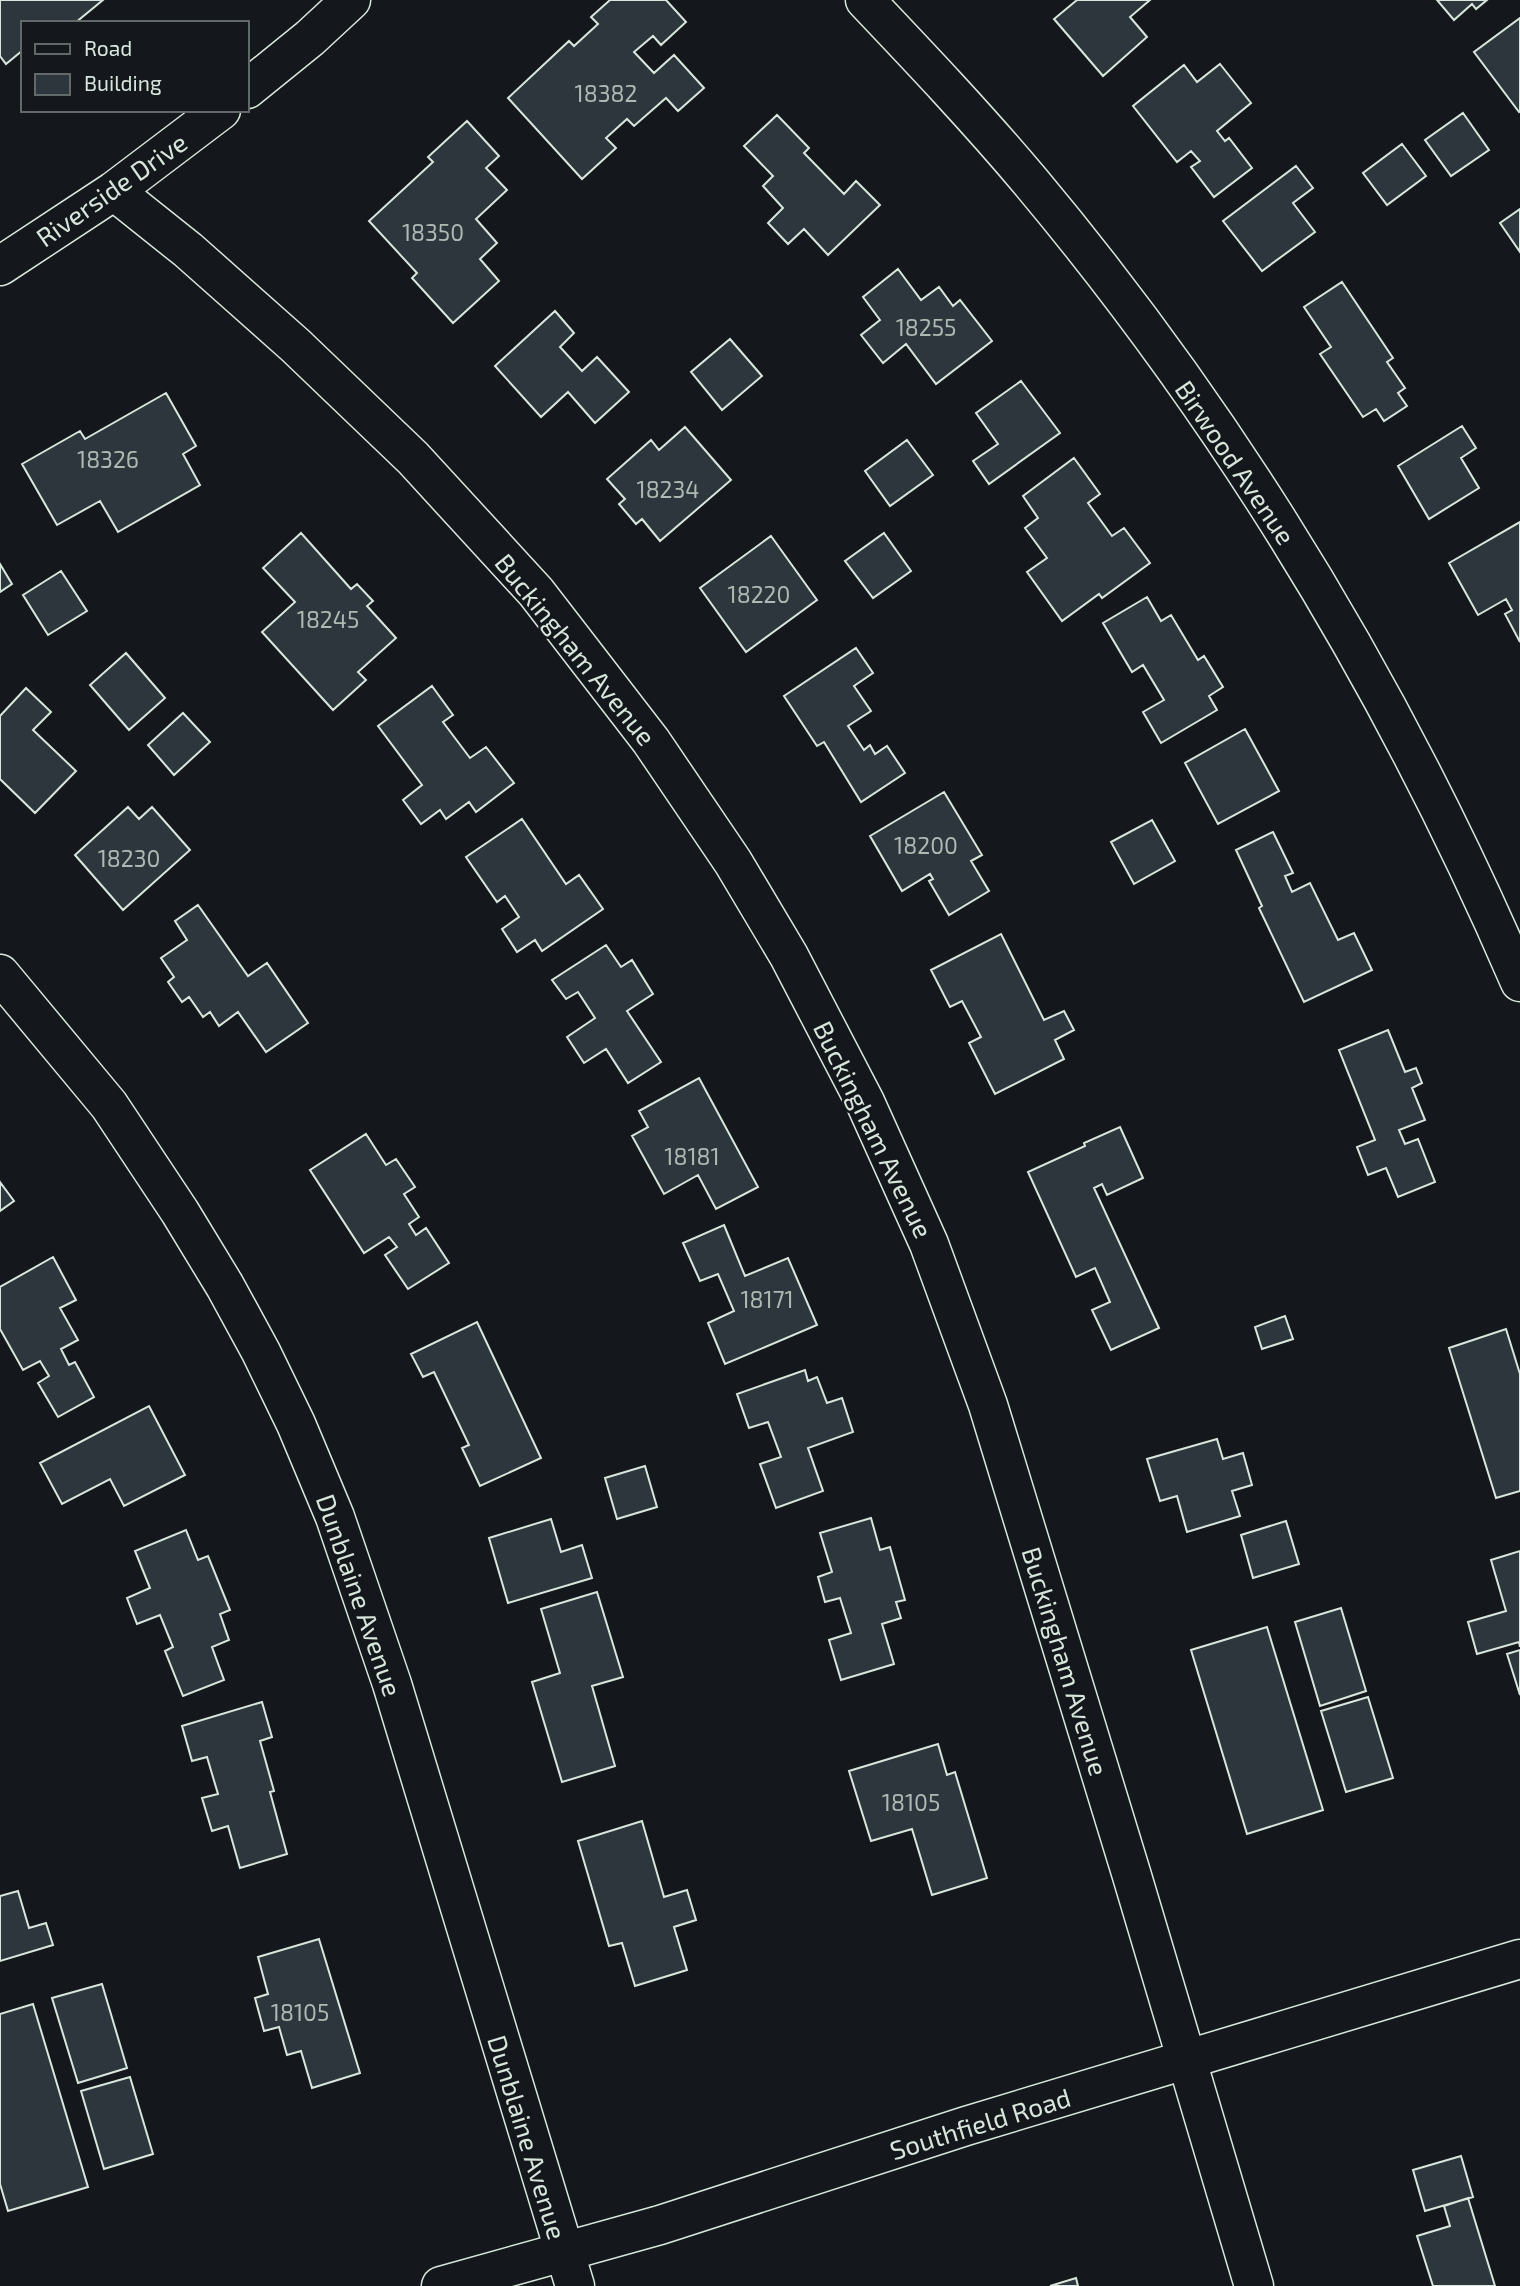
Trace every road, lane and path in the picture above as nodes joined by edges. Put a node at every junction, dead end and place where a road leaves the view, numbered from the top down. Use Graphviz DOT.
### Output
graph roads {
  1 [pos="351,0"];
  2 [pos="865,0"];
  3 [pos="248,88"];
  4 [pos="218,112"];
  5 [pos="114,191"];
  6 [pos="0,266"];
  7 [pos="0,974"];
  8 [pos="1520,982"];
  9 [pos="1520,1959"];
  10 [pos="1186,2060"];
  11 [pos="569,2269"];
  12 [pos="441,2286"];
  13 [pos="1254,2286"];
  1 -- 3 [label="street"];
  2 -- 8 [label="street, Birwood Avenue"];
  4 -- 5 [label="street, Riverside Drive"];
  5 -- 6 [label="street, Riverside Drive"];
  5 -- 10 [label="street, Buckingham Avenue"];
  7 -- 11 [label="street, Dunblaine Avenue"];
  9 -- 10 [label="street, Southfield Road"];
  10 -- 11 [label="street, Southfield Road"];
  10 -- 13 [label="street, Buckingham Avenue"];
  11 -- 12 [label="street, Southfield Road"];
}
